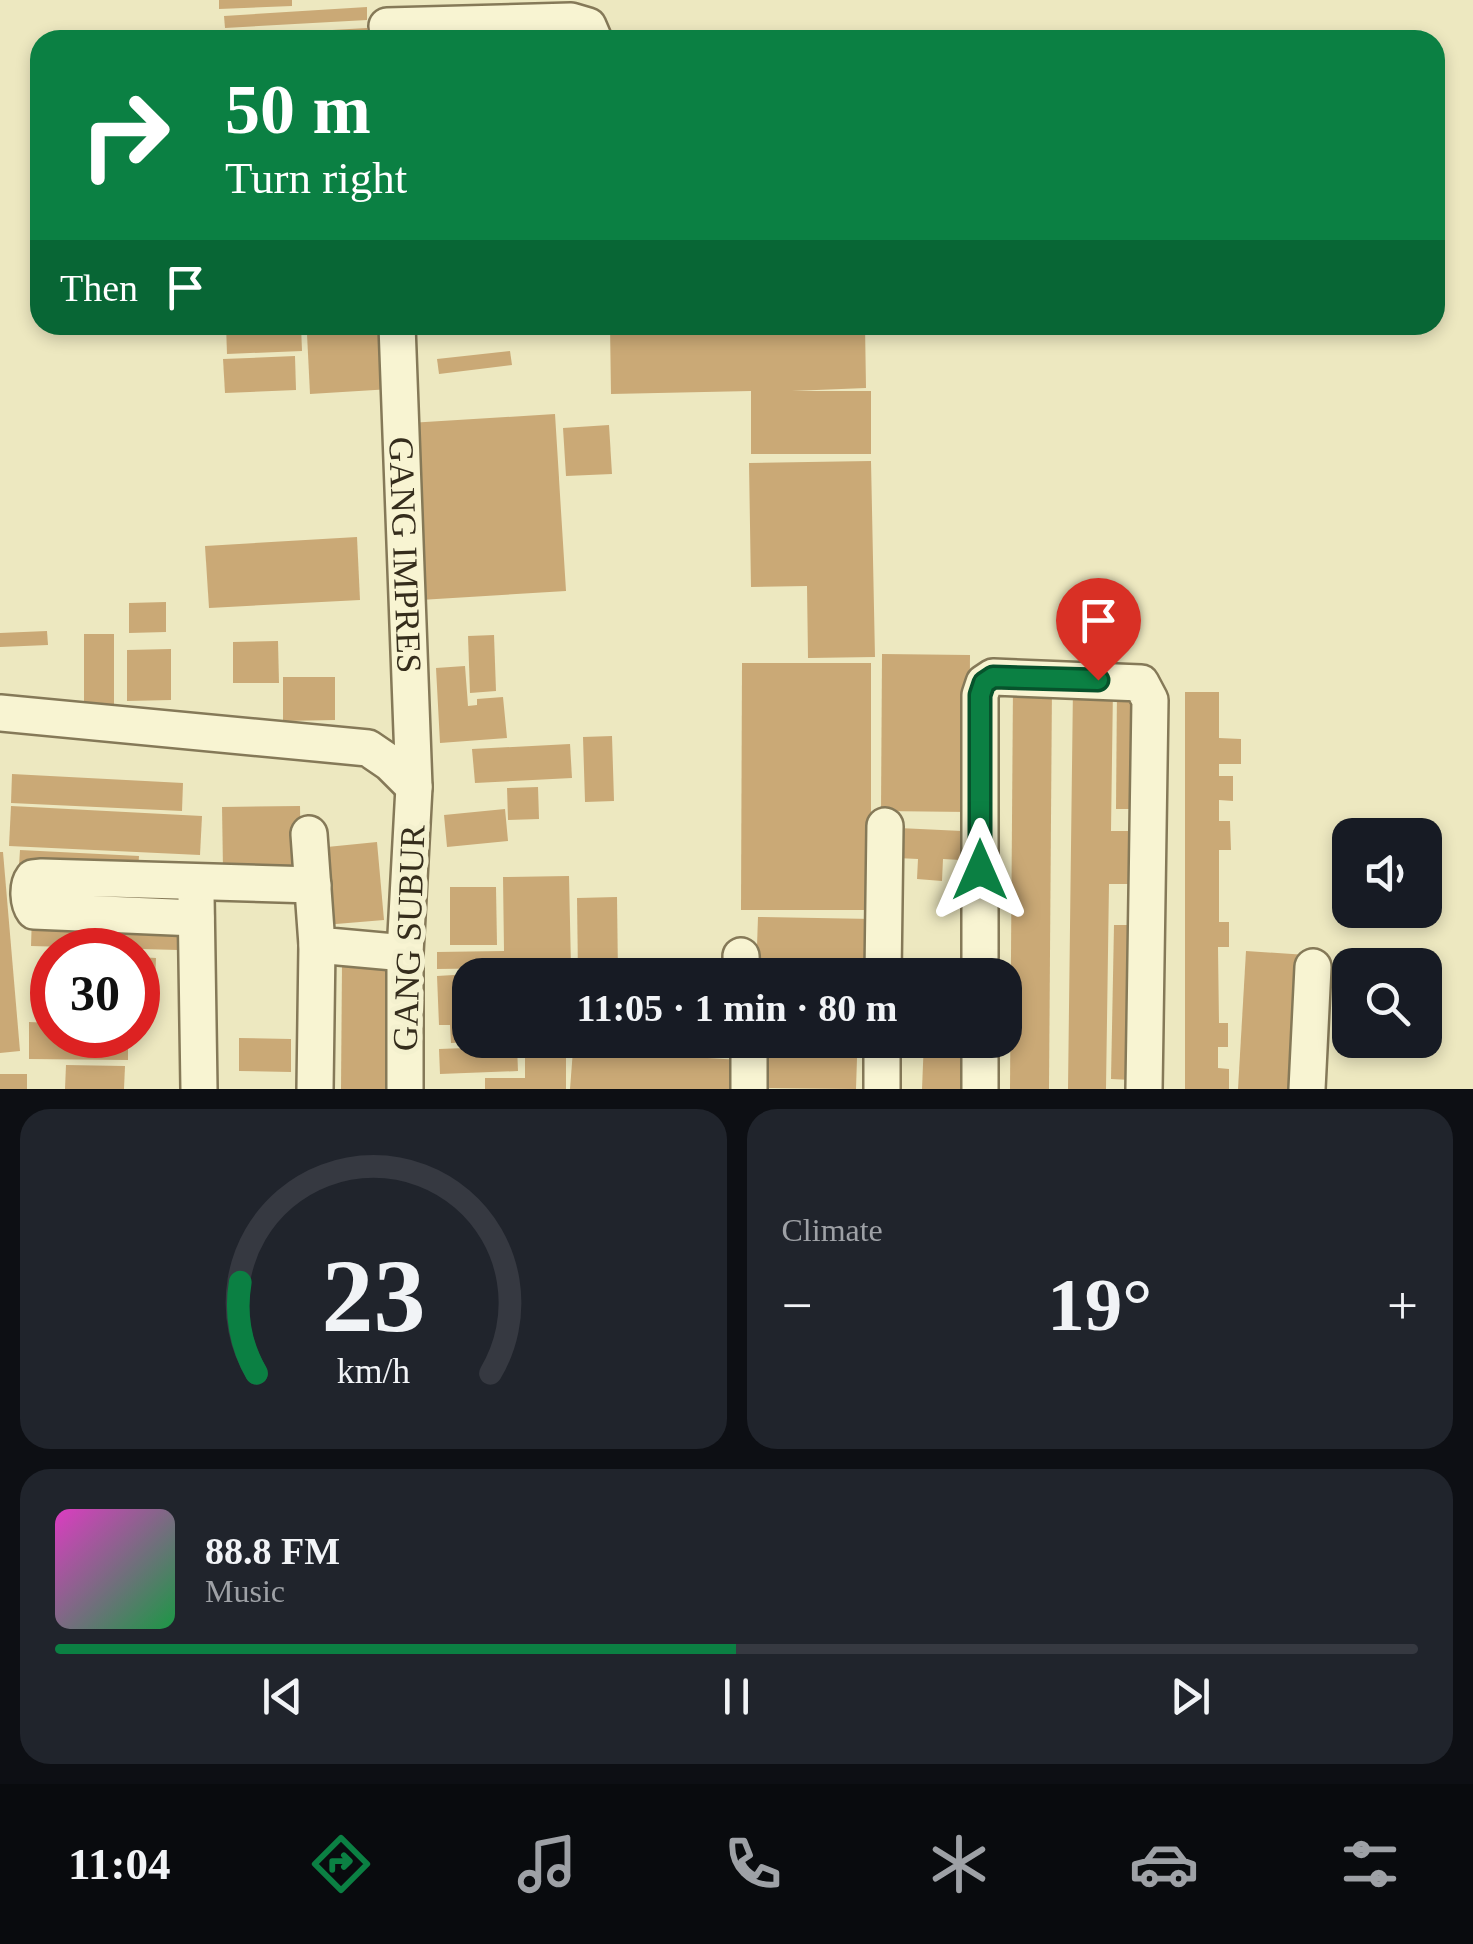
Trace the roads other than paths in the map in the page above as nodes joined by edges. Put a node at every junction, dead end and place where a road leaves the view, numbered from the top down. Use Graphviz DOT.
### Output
graph roads {
  1 [pos="514,11"];
  2 [pos="387,22"];
  3 [pos="591,30"];
  4 [pos="397,335"];
  5 [pos="0,713"];
  6 [pos="414,787"];
  7 [pos="886,826"];
  8 [pos="310,834"];
  9 [pos="196,880"];
  10 [pos="314,884"];
  11 [pos="196,918"];
  12 [pos="317,946"];
  13 [pos="405,953"];
  14 [pos="883,958"];
  15 [pos="980,958"];
  16 [pos="1312,967"];
  17 [pos="748,1058"];
  18 [pos="882,1058"];
  19 [pos="980,1058"];
  20 [pos="199,1089"];
  21 [pos="315,1089"];
  22 [pos="406,1089"];
  23 [pos="749,1089"];
  24 [pos="882,1089"];
  25 [pos="980,1089"];
  26 [pos="1144,1089"];
  27 [pos="1306,1089"];
  1 -- 2 [label="street"];
  1 -- 3 [label="street"];
  4 -- 6 [label="street, GANG IMPRES"];
  5 -- 6 [label="street"];
  6 -- 13 [label="street, GANG SUBUR"];
  7 -- 14 [label="street"];
  8 -- 10 [label="street"];
  9 -- 10 [label="street"];
  9 -- 11 [label="street"];
  9 -- 11 [label="street"];
  10 -- 12 [label="street"];
  11 -- 20 [label="street"];
  12 -- 13 [label="street"];
  12 -- 21 [label="street"];
  13 -- 22 [label="street, GANG SUBUR"];
  15 -- 26 [label="street"];
  16 -- 27 [label="street"];
  17 -- 23 [label="street"];
  18 -- 24 [label="street"];
  19 -- 25 [label="street"];
}
